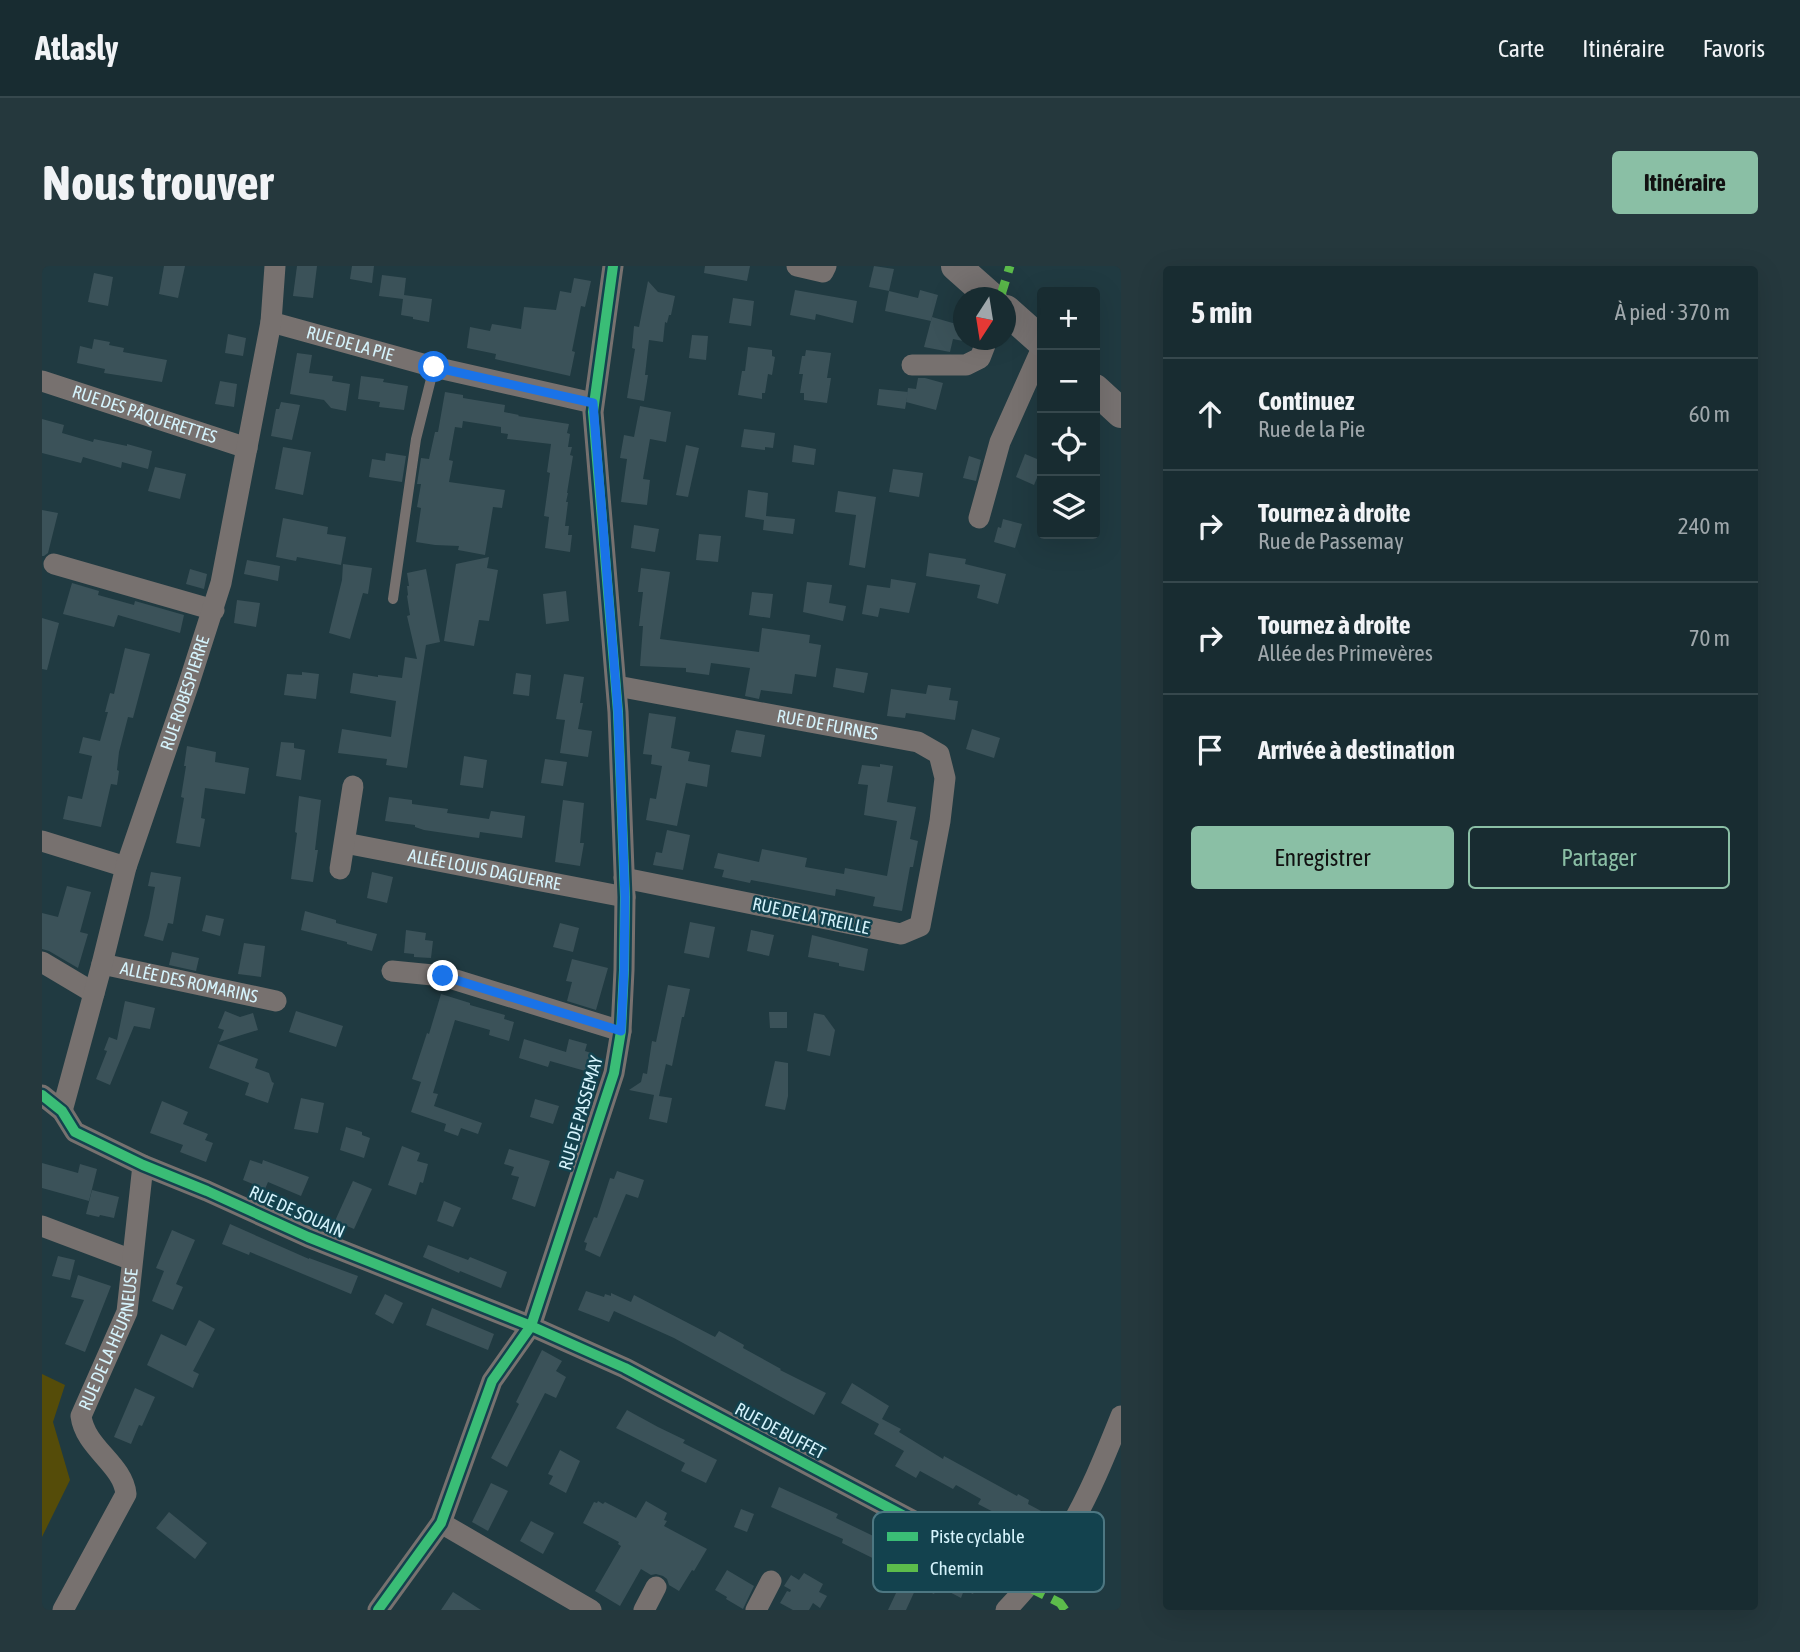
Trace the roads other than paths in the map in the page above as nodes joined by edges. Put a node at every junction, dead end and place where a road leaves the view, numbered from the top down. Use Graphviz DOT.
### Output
graph roads {
  1 [pos="275,266"];
  2 [pos="613,266"];
  3 [pos="797,266"];
  4 [pos="826,266"];
  5 [pos="956,266"];
  6 [pos="980,287"];
  7 [pos="1016,319"];
  8 [pos="271,322"];
  9 [pos="1037,338"];
  10 [pos="983,350"];
  11 [pos="1041,350"];
  12 [pos="912,365"];
  13 [pos="434,367"];
  14 [pos="42,381"];
  15 [pos="1100,394"];
  16 [pos="593,403"];
  17 [pos="1121,413"];
  18 [pos="247,448"];
  19 [pos="979,519"];
  20 [pos="54,564"];
  21 [pos="393,599"];
  22 [pos="214,610"];
  23 [pos="617,686"];
  24 [pos="353,786"];
  25 [pos="42,841"];
  26 [pos="345,842"];
  27 [pos="934,848"];
  28 [pos="126,867"];
  29 [pos="340,869"];
  30 [pos="624,887"];
  31 [pos="42,962"];
  32 [pos="102,964"];
  33 [pos="392,971"];
  34 [pos="94,993"];
  35 [pos="276,1002"];
  36 [pos="621,1031"];
  37 [pos="42,1095"];
  38 [pos="62,1111"];
  39 [pos="144,1165"];
  40 [pos="42,1226"];
  41 [pos="132,1260"];
  42 [pos="531,1326"];
  43 [pos="1121,1416"];
  44 [pos="897,1512"];
  45 [pos="1078,1512"];
  46 [pos="441,1523"];
  47 [pos="771,1581"];
  48 [pos="656,1587"];
  49 [pos="1023,1592"];
  50 [pos="63,1610"];
  51 [pos="378,1610"];
  52 [pos="592,1610"];
  53 [pos="644,1610"];
  54 [pos="756,1610"];
  55 [pos="1006,1610"];
  1 -- 8 [label="street, RUE ROBESPIERRE"];
  2 -- 16 [label="street, RUE DE PASSEMAY"];
  3 -- 4 [label="street"];
  5 -- 6 [label="main road"];
  7 -- 9 [label="main road"];
  8 -- 13 [label="street, RUE DE LA PIE"];
  8 -- 18 [label="street, RUE ROBESPIERRE"];
  10 -- 12 [label="street"];
  11 -- 19 [label="street"];
  13 -- 16 [label="street, RUE DE LA PIE"];
  13 -- 21 [label="lane"];
  14 -- 18 [label="street, RUE DES PÂQUERETTES"];
  15 -- 17 [label="main road"];
  16 -- 23 [label="street, RUE DE PASSEMAY"];
  18 -- 22 [label="street, RUE ROBESPIERRE"];
  20 -- 22 [label="street"];
  22 -- 28 [label="street, RUE ROBESPIERRE"];
  23 -- 27 [label="street, RUE DE FURNES"];
  23 -- 30 [label="street, RUE DE PASSEMAY"];
  24 -- 26 [label="street"];
  25 -- 28 [label="street"];
  26 -- 29 [label="street"];
  26 -- 30 [label="street, ALLÉE LOUIS DAGUERRE"];
  27 -- 30 [label="street, RUE DE LA TREILLE"];
  28 -- 32 [label="street, RUE ROBESPIERRE"];
  30 -- 36 [label="street, RUE DE PASSEMAY"];
  31 -- 34 [label="street"];
  32 -- 34 [label="street, RUE ROBESPIERRE"];
  32 -- 35 [label="street, ALLÉE DES ROMARINS"];
  33 -- 36 [label="street"];
  34 -- 38 [label="street, RUE ROBESPIERRE"];
  36 -- 42 [label="street, RUE DE PASSEMAY"];
  37 -- 38 [label="street, RUE DE SOUAIN"];
  38 -- 39 [label="street, RUE DE SOUAIN"];
  39 -- 41 [label="street, RUE DE LA HEURNEUSE"];
  39 -- 42 [label="street, RUE DE SOUAIN"];
  40 -- 41 [label="street"];
  41 -- 50 [label="street, RUE DE LA HEURNEUSE"];
  42 -- 44 [label="street, RUE DE BUFFET"];
  42 -- 46 [label="street, RUE DE PASSEMAY"];
  43 -- 45 [label="street"];
  46 -- 51 [label="street, RUE DE PASSEMAY"];
  46 -- 52 [label="street"];
  47 -- 54 [label="street"];
  48 -- 53 [label="street"];
  49 -- 55 [label="street"];
}
